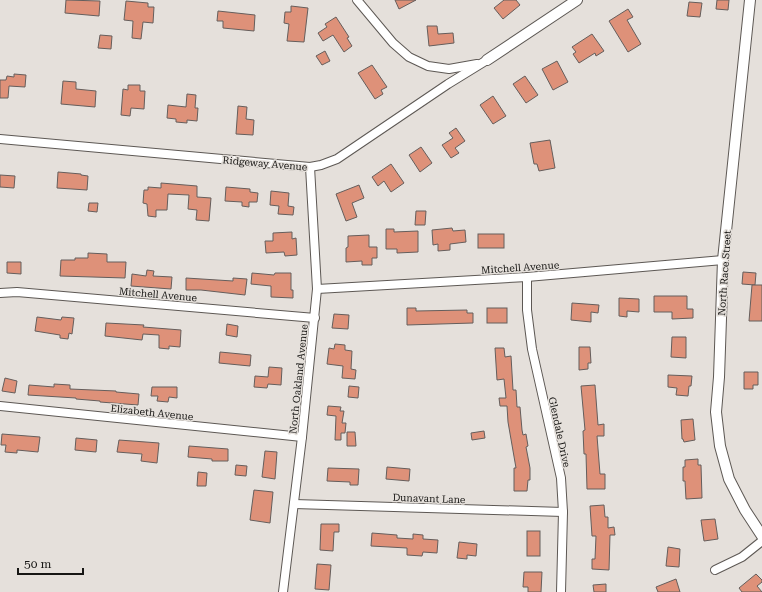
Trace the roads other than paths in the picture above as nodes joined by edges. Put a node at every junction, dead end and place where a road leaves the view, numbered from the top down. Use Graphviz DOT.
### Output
graph roads {
  1 [pos="357,0"];
  2 [pos="577,0"];
  3 [pos="750,0"];
  4 [pos="487,60"];
  5 [pos="0,139"];
  6 [pos="310,167"];
  7 [pos="723,260"];
  8 [pos="527,277"];
  9 [pos="317,289"];
  10 [pos="0,293"];
  11 [pos="315,318"];
  12 [pos="0,406"];
  13 [pos="302,437"];
  14 [pos="294,504"];
  15 [pos="563,512"];
  16 [pos="762,536"];
  17 [pos="762,541"];
  18 [pos="715,570"];
  19 [pos="283,592"];
  20 [pos="561,592"];
  1 -- 4 [label="street"];
  2 -- 4 [label="street, Ridgeway Avenue"];
  3 -- 7 [label="street, North Race Street"];
  4 -- 6 [label="street, Ridgeway Avenue"];
  5 -- 6 [label="street, Ridgeway Avenue"];
  6 -- 9 [label="street, North Oakland Avenue"];
  7 -- 8 [label="street, Mitchell Avenue"];
  7 -- 16 [label="street, North Race Street"];
  8 -- 9 [label="street, Mitchell Avenue"];
  8 -- 15 [label="street, Glendale Drive"];
  9 -- 11 [label="street, North Oakland Avenue"];
  10 -- 11 [label="street, Mitchell Avenue"];
  11 -- 13 [label="street, North Oakland Avenue"];
  12 -- 13 [label="street, Elizabeth Avenue"];
  13 -- 14 [label="street, North Oakland Avenue"];
  14 -- 15 [label="street, Dunavant Lane"];
  14 -- 19 [label="street, North Oakland Avenue"];
  15 -- 20 [label="street, Glendale Drive"];
  17 -- 18 [label="street"];
}
